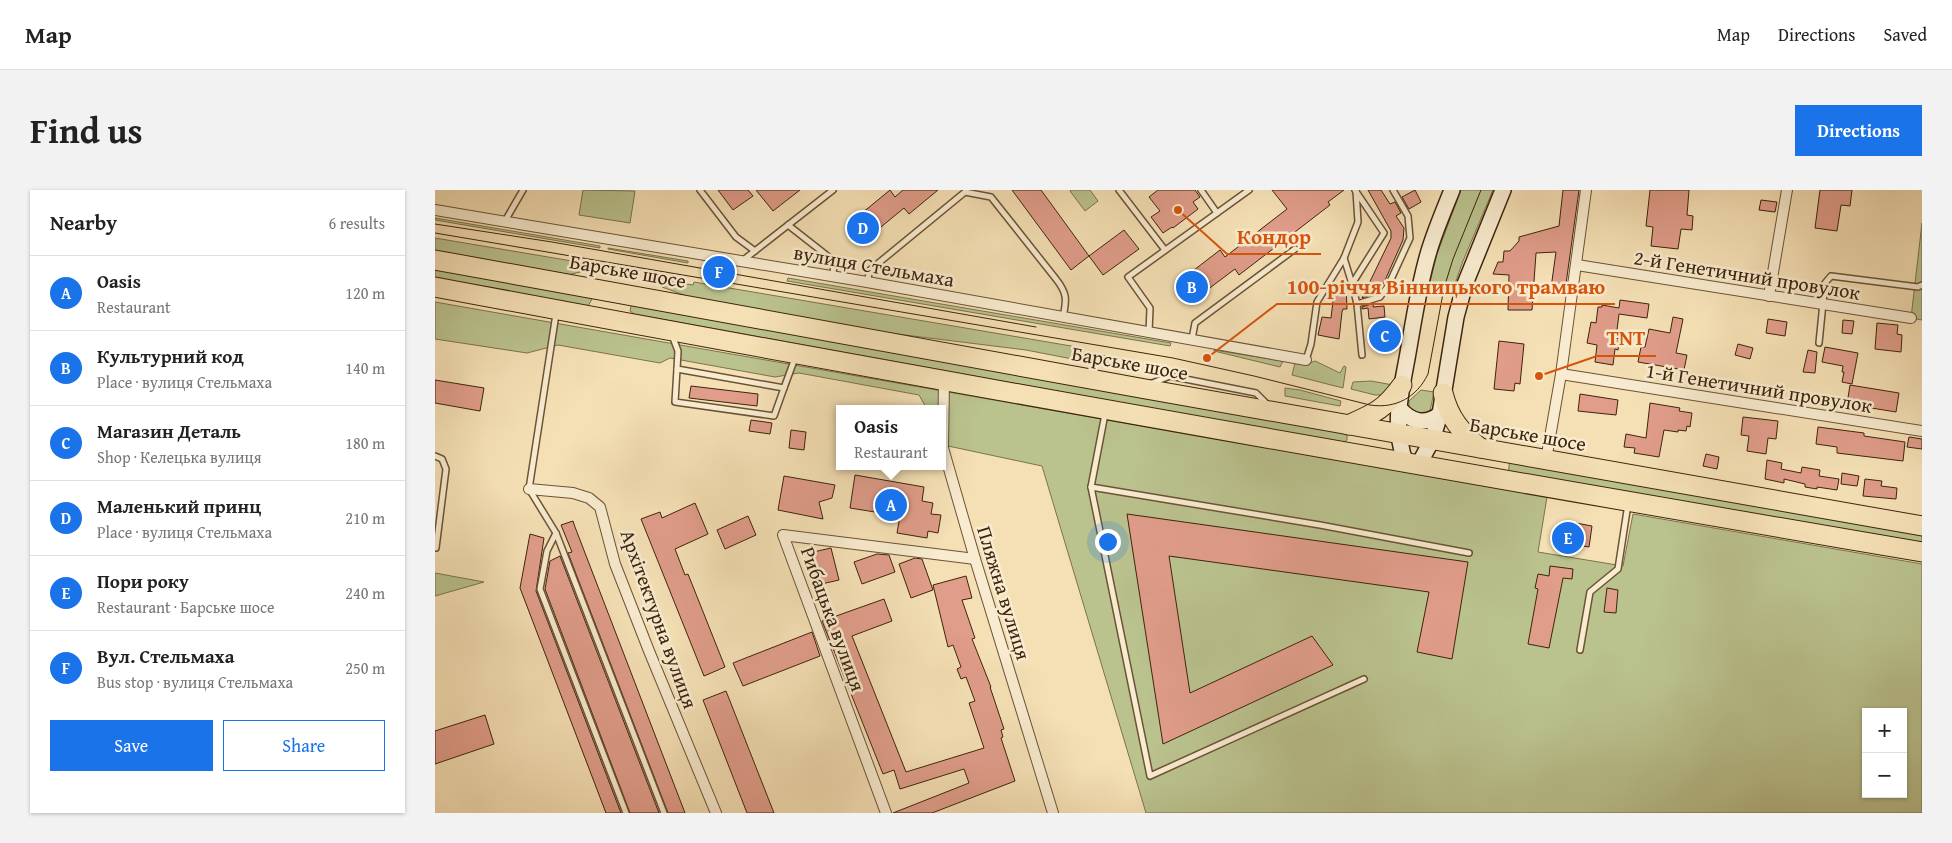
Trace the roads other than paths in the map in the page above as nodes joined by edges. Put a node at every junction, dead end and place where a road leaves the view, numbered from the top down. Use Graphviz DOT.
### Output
graph roads {
  1 [pos="523,190"];
  2 [pos="700,190"];
  3 [pos="833,190"];
  4 [pos="1119,190"];
  5 [pos="1201,190"];
  6 [pos="1249,190"];
  7 [pos="1355,190"];
  8 [pos="1393,190"];
  9 [pos="1503,190"];
  10 [pos="1586,190"];
  11 [pos="1787,190"];
  12 [pos="1449,191"];
  13 [pos="435,210"];
  14 [pos="1217,213"];
  15 [pos="505,221"];
  16 [pos="788,225"];
  17 [pos="1295,249"];
  18 [pos="1165,250"];
  19 [pos="755,251"];
  20 [pos="1344,258"];
  21 [pos="435,260"];
  22 [pos="742,261"];
  23 [pos="1577,265"];
  24 [pos="833,276"];
  25 [pos="867,282"];
  26 [pos="1352,284"];
  27 [pos="1922,285"];
  28 [pos="435,287"];
  29 [pos="612,291"];
  30 [pos="1769,296"];
  31 [pos="1357,304"];
  32 [pos="1823,305"];
  33 [pos="557,310"];
  34 [pos="1063,316"];
  35 [pos="608,318"];
  36 [pos="1911,318"];
  37 [pos="670,330"];
  38 [pos="1149,332"];
  39 [pos="1192,339"];
  40 [pos="1819,343"];
  41 [pos="796,354"];
  42 [pos="1362,355"];
  43 [pos="1306,360"];
  44 [pos="677,370"];
  45 [pos="1561,374"];
  46 [pos="944,380"];
  47 [pos="1403,385"];
  48 [pos="784,388"];
  49 [pos="1443,393"];
  50 [pos="944,405"];
  51 [pos="1399,408"];
  52 [pos="1106,409"];
  53 [pos="1440,414"];
  54 [pos="1348,425"];
  55 [pos="1922,431"];
  56 [pos="1398,433"];
  57 [pos="1432,440"];
  58 [pos="1476,447"];
  59 [pos="1343,451"];
  60 [pos="435,456"];
  61 [pos="946,458"];
  62 [pos="1546,460"];
  63 [pos="1412,463"];
  64 [pos="1466,473"];
  65 [pos="1091,487"];
  66 [pos="529,489"];
  67 [pos="1628,501"];
  68 [pos="1922,526"];
  69 [pos="556,533"];
  70 [pos="437,548"];
  71 [pos="1922,552"];
  72 [pos="1469,553"];
  73 [pos="975,559"];
  74 [pos="1580,650"];
  75 [pos="1364,679"];
  76 [pos="626,813"];
  77 [pos="664,813"];
  78 [pos="716,813"];
  79 [pos="886,813"];
  80 [pos="1053,813"];
  1 -- 15 [label="lane"];
  2 -- 19 [label="lane"];
  3 -- 16 [label="lane"];
  4 -- 18 [label="lane"];
  5 -- 14 [label="lane"];
  6 -- 14 [label="lane"];
  7 -- 20 [label="lane"];
  7 -- 26 [label="lane"];
  8 -- 31 [label="lane"];
  9 -- 49 [label="main road"];
  10 -- 23 [label="street"];
  11 -- 30 [label="street"];
  12 -- 47 [label="main road"];
  13 -- 15 [label="street, вулиця Стельмаха"];
  14 -- 18 [label="lane"];
  15 -- 22 [label="street, вулиця Стельмаха"];
  16 -- 19 [label="lane"];
  16 -- 24 [label="lane"];
  17 -- 39 [label="lane"];
  18 -- 38 [label="lane"];
  19 -- 22 [label="lane"];
  20 -- 26 [label="lane"];
  20 -- 43 [label="lane"];
  21 -- 29 [label="highway, Барське шосе"];
  22 -- 24 [label="street, вулиця Стельмаха"];
  23 -- 30 [label="street, 2-й Генетичний провулок"];
  23 -- 45 [label="street"];
  24 -- 25 [label="street, вулиця Стельмаха"];
  25 -- 34 [label="street, вулиця Стельмаха"];
  25 -- 34 [label="lane"];
  26 -- 31 [label="lane"];
  27 -- 32 [label="lane"];
  28 -- 33 [label="highway"];
  29 -- 35 [label="highway"];
  29 -- 54 [label="highway, Барське шосе"];
  30 -- 32 [label="street, 2-й Генетичний провулок"];
  31 -- 42 [label="lane"];
  32 -- 36 [label="street, 2-й Генетичний провулок"];
  32 -- 40 [label="lane"];
  33 -- 35 [label="highway"];
  33 -- 66 [label="lane"];
  34 -- 38 [label="street, вулиця Стельмаха"];
  35 -- 37 [label="highway"];
  37 -- 41 [label="highway"];
  37 -- 44 [label="lane"];
  38 -- 39 [label="street, вулиця Стельмаха"];
  39 -- 43 [label="street, вулиця Стельмаха"];
  41 -- 46 [label="highway"];
  41 -- 48 [label="lane"];
  44 -- 48 [label="lane"];
  44 -- 48 [label="lane"];
  45 -- 55 [label="street, 1-й Генетичний провулок"];
  45 -- 62 [label="street"];
  46 -- 50 [label="street, Пляжна вулиця"];
  46 -- 52 [label="highway"];
  47 -- 51 [label="main road"];
  47 -- 54 [label="highway"];
  49 -- 53 [label="main road"];
  49 -- 58 [label="highway"];
  51 -- 53 [label="main road"];
  51 -- 56 [label="main road"];
  52 -- 59 [label="highway"];
  52 -- 65 [label="lane"];
  53 -- 57 [label="main road"];
  54 -- 56 [label="highway, Барське шосе"];
  54 -- 59 [label="highway"];
  56 -- 57 [label="highway, Барське шосе"];
  56 -- 63 [label="main road"];
  57 -- 58 [label="highway, Барське шосе"];
  57 -- 63 [label="main road"];
  58 -- 62 [label="highway, Барське шосе"];
  58 -- 64 [label="highway"];
  59 -- 63 [label="highway"];
  60 -- 70 [label="lane"];
  61 -- 73 [label="street, Пляжна вулиця"];
  62 -- 68 [label="highway, Барське шосе"];
  63 -- 64 [label="highway"];
  64 -- 67 [label="highway"];
  65 -- 72 [label="lane"];
  65 -- 75 [label="lane"];
  66 -- 69 [label="lane"];
  66 -- 78 [label="street, Архітектурна вулиця"];
  67 -- 71 [label="highway"];
  67 -- 74 [label="lane"];
  69 -- 76 [label="lane"];
  69 -- 77 [label="lane"];
  73 -- 79 [label="street, Рибацька вулиця"];
  73 -- 80 [label="street, Пляжна вулиця"];
}
